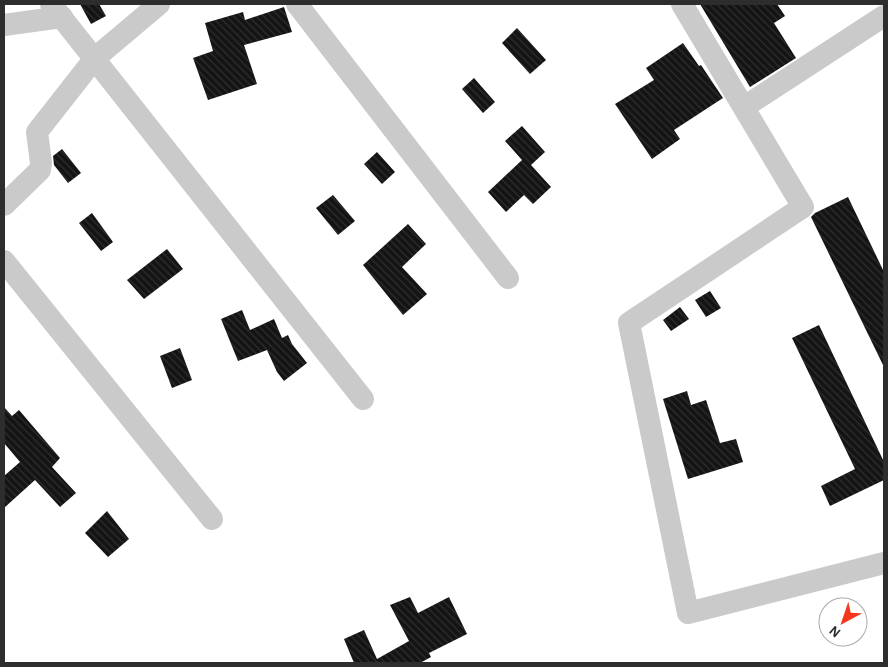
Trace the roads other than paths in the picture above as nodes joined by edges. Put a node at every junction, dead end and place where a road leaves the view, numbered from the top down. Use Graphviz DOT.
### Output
graph roads {
  1 [pos="159,4"];
  2 [pos="296,4"];
  3 [pos="682,4"];
  4 [pos="57,11"];
  5 [pos="884,16"];
  6 [pos="4,25"];
  7 [pos="95,58"];
  8 [pos="744,107"];
  9 [pos="4,205"];
  10 [pos="4,261"];
  11 [pos="508,278"];
  12 [pos="363,399"];
  13 [pos="212,519"];
  14 [pos="884,563"];
  1 -- 7 [label="street"];
  2 -- 11 [label="street"];
  3 -- 8 [label="street"];
  4 -- 6 [label="street"];
  4 -- 7 [label="street"];
  5 -- 8 [label="street"];
  7 -- 9 [label="street"];
  7 -- 12 [label="street"];
  8 -- 14 [label="street"];
  10 -- 13 [label="street"];
}
